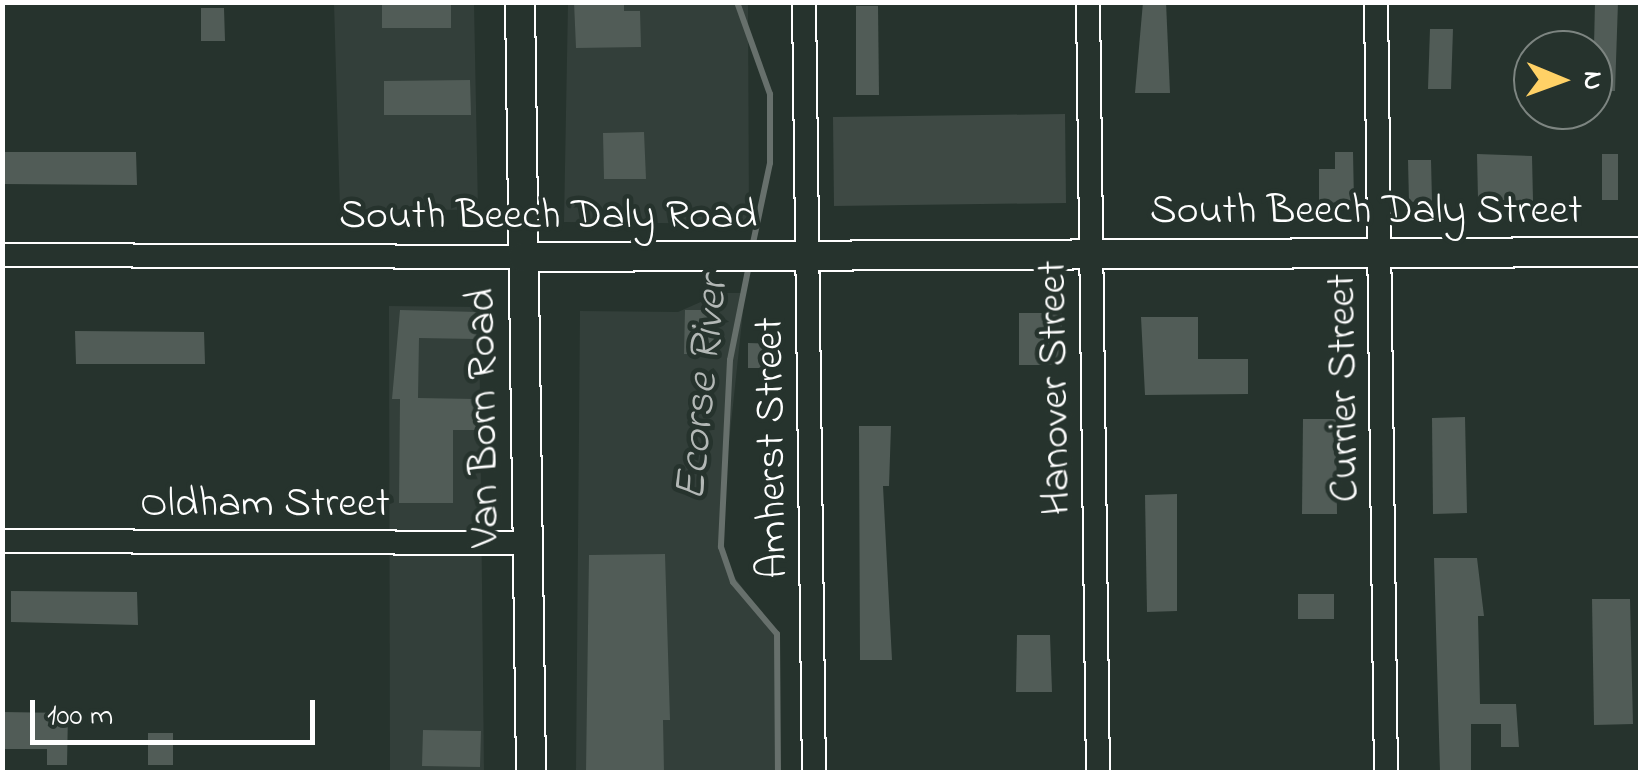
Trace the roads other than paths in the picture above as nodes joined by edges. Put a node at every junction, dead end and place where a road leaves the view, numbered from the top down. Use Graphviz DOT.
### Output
graph roads {
  1 [pos="520,2"];
  2 [pos="804,2"];
  3 [pos="1088,2"];
  4 [pos="1376,2"];
  5 [pos="1380,251"];
  6 [pos="1640,252"];
  7 [pos="1092,253"];
  8 [pos="2,255"];
  9 [pos="808,256"];
  10 [pos="523,258"];
  11 [pos="2,541"];
  12 [pos="526,543"];
  13 [pos="530,772"];
  14 [pos="814,772"];
  15 [pos="1098,772"];
  16 [pos="1386,772"];
  1 -- 10 [label="main road, Van Born Road"];
  2 -- 9 [label="street, Amherst Street"];
  3 -- 7 [label="street, Hanover Street"];
  4 -- 5 [label="street, Currier Street"];
  5 -- 6 [label="main road, South Beech Daly Street"];
  5 -- 7 [label="main road, South Beech Daly Street"];
  5 -- 16 [label="street, Currier Street"];
  7 -- 9 [label="main road, South Beech Daly Road"];
  7 -- 15 [label="street, Hanover Street"];
  8 -- 10 [label="street, South Beech Daly Road"];
  9 -- 10 [label="main road, South Beech Daly Road"];
  9 -- 14 [label="street, Amherst Street"];
  10 -- 12 [label="main road, Van Born Road"];
  11 -- 12 [label="street, Oldham Street"];
  12 -- 13 [label="main road, Van Born Road"];
}
